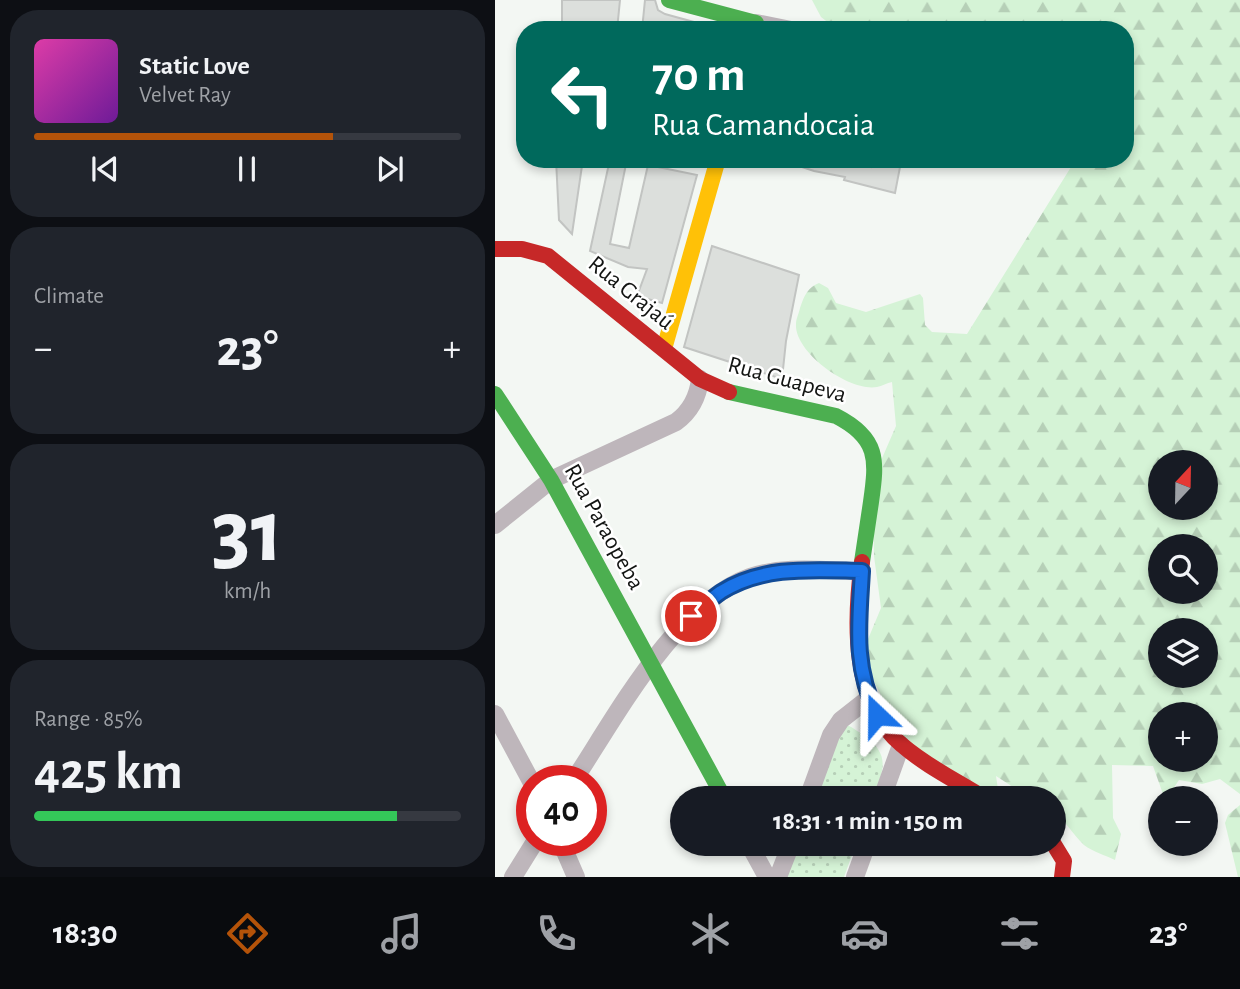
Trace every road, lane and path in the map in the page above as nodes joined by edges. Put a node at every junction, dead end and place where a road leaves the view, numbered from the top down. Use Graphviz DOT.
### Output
graph roads {
  1 [pos="669,0"];
  2 [pos="738,21"];
  3 [pos="715,168"];
  4 [pos="495,250"];
  5 [pos="664,349"];
  6 [pos="700,379"];
  7 [pos="495,394"];
  8 [pos="551,480"];
  9 [pos="495,525"];
  10 [pos="862,571"];
  11 [pos="651,663"];
  12 [pos="869,698"];
  13 [pos="495,713"];
  14 [pos="901,745"];
  15 [pos="522,765"];
  16 [pos="584,765"];
  17 [pos="718,786"];
  18 [pos="813,786"];
  19 [pos="886,786"];
  20 [pos="965,786"];
  21 [pos="526,856"];
  22 [pos="567,856"];
  23 [pos="756,856"];
  24 [pos="786,856"];
  25 [pos="863,856"];
  26 [pos="513,877"];
  27 [pos="576,877"];
  28 [pos="767,877"];
  29 [pos="778,877"];
  30 [pos="855,877"];
  1 -- 2 [label="street"];
  3 -- 5 [label="street"];
  4 -- 5 [label="street, Rua Grajaú"];
  5 -- 6 [label="street, Rua Grajaú"];
  6 -- 8 [label="street, Rua Guapeva"];
  6 -- 10 [label="street, Rua Guapeva"];
  7 -- 8 [label="street, Rua Paraopeba"];
  8 -- 9 [label="street, Rua Guapeva"];
  8 -- 11 [label="street, Rua Paraopeba"];
  10 -- 11 [label="street"];
  10 -- 12 [label="street"];
  11 -- 16 [label="street"];
  11 -- 17 [label="street, Rua Paraopeba"];
  12 -- 14 [label="street"];
  12 -- 18 [label="street"];
  13 -- 15 [label="street"];
  14 -- 19 [label="street"];
  14 -- 20 [label="street"];
  21 -- 26 [label="street"];
  22 -- 27 [label="street"];
  23 -- 28 [label="street"];
  24 -- 29 [label="street"];
  25 -- 30 [label="street"];
}
